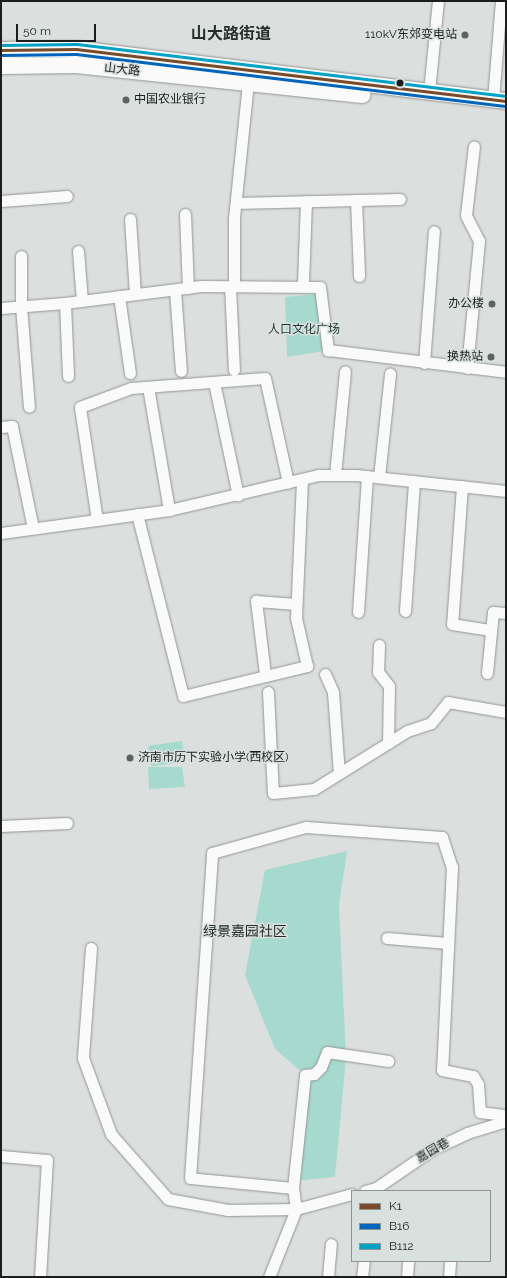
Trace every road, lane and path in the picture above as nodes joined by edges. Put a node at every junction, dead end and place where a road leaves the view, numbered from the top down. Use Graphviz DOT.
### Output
graph roads {
  1 [pos="438,1"];
  2 [pos="500,1"];
  3 [pos="1,50"];
  4 [pos="1,66"];
  5 [pos="248,83"];
  6 [pos="429,92"];
  7 [pos="499,101"];
  8 [pos="506,111"];
  9 [pos="474,146"];
  10 [pos="67,196"];
  11 [pos="400,199"];
  12 [pos="356,200"];
  13 [pos="1,201"];
  14 [pos="306,201"];
  15 [pos="236,203"];
  16 [pos="185,214"];
  17 [pos="130,219"];
  18 [pos="434,231"];
  19 [pos="78,250"];
  20 [pos="21,256"];
  21 [pos="358,276"];
  22 [pos="303,283"];
  23 [pos="232,286"];
  24 [pos="188,288"];
  25 [pos="175,290"];
  26 [pos="135,294"];
  27 [pos="119,296"];
  28 [pos="82,301"];
  29 [pos="65,303"];
  30 [pos="21,306"];
  31 [pos="1,308"];
  32 [pos="424,364"];
  33 [pos="468,368"];
  34 [pos="234,370"];
  35 [pos="181,371"];
  36 [pos="344,371"];
  37 [pos="506,372"];
  38 [pos="130,373"];
  39 [pos="390,374"];
  40 [pos="68,376"];
  41 [pos="214,382"];
  42 [pos="148,387"];
  43 [pos="29,408"];
  44 [pos="1,427"];
  45 [pos="335,475"];
  46 [pos="368,476"];
  47 [pos="379,477"];
  48 [pos="302,479"];
  49 [pos="414,481"];
  50 [pos="288,483"];
  51 [pos="462,486"];
  52 [pos="506,491"];
  53 [pos="238,496"];
  54 [pos="169,510"];
  55 [pos="137,514"];
  56 [pos="97,520"];
  57 [pos="33,528"];
  58 [pos="1,533"];
  59 [pos="296,604"];
  60 [pos="405,611"];
  61 [pos="358,612"];
  62 [pos="506,613"];
  63 [pos="491,630"];
  64 [pos="379,645"];
  65 [pos="487,673"];
  66 [pos="265,674"];
  67 [pos="325,674"];
  68 [pos="268,692"];
  69 [pos="506,712"];
  70 [pos="388,743"];
  71 [pos="339,773"];
  72 [pos="67,823"];
  73 [pos="1,826"];
  74 [pos="387,938"];
  75 [pos="448,943"];
  76 [pos="91,948"];
  77 [pos="388,1061"];
  78 [pos="506,1115"];
  79 [pos="506,1121"];
  80 [pos="1,1156"];
  81 [pos="293,1188"];
  82 [pos="369,1190"];
  83 [pos="351,1194"];
  84 [pos="296,1210"];
  85 [pos="331,1244"];
  86 [pos="364,1262"];
  87 [pos="408,1262"];
  88 [pos="450,1262"];
  89 [pos="40,1277"];
  90 [pos="269,1277"];
  91 [pos="328,1277"];
  92 [pos="362,1277"];
  93 [pos="407,1277"];
  94 [pos="449,1277"];
  1 -- 6 [label="street"];
  2 -- 7 [label="street"];
  3 -- 6 [label="main road, 山大路"];
  4 -- 5 [label="main road, 山大路"];
  5 -- 8 [label="main road, 山大路"];
  5 -- 15 [label="street"];
  6 -- 7 [label="main road, 山大路"];
  9 -- 33 [label="street"];
  10 -- 13 [label="street"];
  11 -- 12 [label="street"];
  12 -- 14 [label="street"];
  12 -- 21 [label="street"];
  14 -- 15 [label="street"];
  14 -- 22 [label="street"];
  15 -- 23 [label="street"];
  16 -- 24 [label="street"];
  17 -- 26 [label="street"];
  18 -- 32 [label="street"];
  19 -- 28 [label="street"];
  20 -- 30 [label="street"];
  23 -- 24 [label="street"];
  23 -- 32 [label="street"];
  23 -- 34 [label="street"];
  24 -- 25 [label="street"];
  25 -- 26 [label="street"];
  25 -- 35 [label="street"];
  26 -- 27 [label="street"];
  27 -- 28 [label="street"];
  27 -- 38 [label="street"];
  28 -- 29 [label="street"];
  29 -- 30 [label="street"];
  29 -- 40 [label="street"];
  30 -- 31 [label="street"];
  30 -- 43 [label="street"];
  32 -- 33 [label="street"];
  33 -- 37 [label="street"];
  36 -- 45 [label="street"];
  39 -- 47 [label="street"];
  41 -- 42 [label="street"];
  41 -- 50 [label="street"];
  41 -- 53 [label="street"];
  42 -- 54 [label="street"];
  42 -- 56 [label="street"];
  44 -- 57 [label="street"];
  45 -- 46 [label="street"];
  45 -- 48 [label="street"];
  46 -- 47 [label="street"];
  46 -- 61 [label="street"];
  47 -- 49 [label="street"];
  48 -- 50 [label="street"];
  48 -- 59 [label="street"];
  49 -- 51 [label="street"];
  49 -- 60 [label="street"];
  50 -- 53 [label="street"];
  51 -- 52 [label="street"];
  51 -- 63 [label="street"];
  53 -- 54 [label="street"];
  54 -- 55 [label="street"];
  55 -- 56 [label="street"];
  55 -- 59 [label="street"];
  56 -- 57 [label="street"];
  57 -- 58 [label="street"];
  59 -- 66 [label="street"];
  62 -- 63 [label="street"];
  63 -- 65 [label="street"];
  64 -- 70 [label="street"];
  67 -- 71 [label="street"];
  68 -- 71 [label="street"];
  69 -- 70 [label="street"];
  70 -- 71 [label="street"];
  72 -- 73 [label="street"];
  74 -- 75 [label="street"];
  75 -- 78 [label="street"];
  75 -- 81 [label="street"];
  76 -- 84 [label="street"];
  77 -- 81 [label="street"];
  79 -- 82 [label="street, 嘉园巷"];
  80 -- 89 [label="street"];
  81 -- 84 [label="street"];
  83 -- 84 [label="street"];
  84 -- 90 [label="street"];
  85 -- 91 [label="street"];
  86 -- 92 [label="street"];
  87 -- 93 [label="street"];
  88 -- 94 [label="street"];
}
